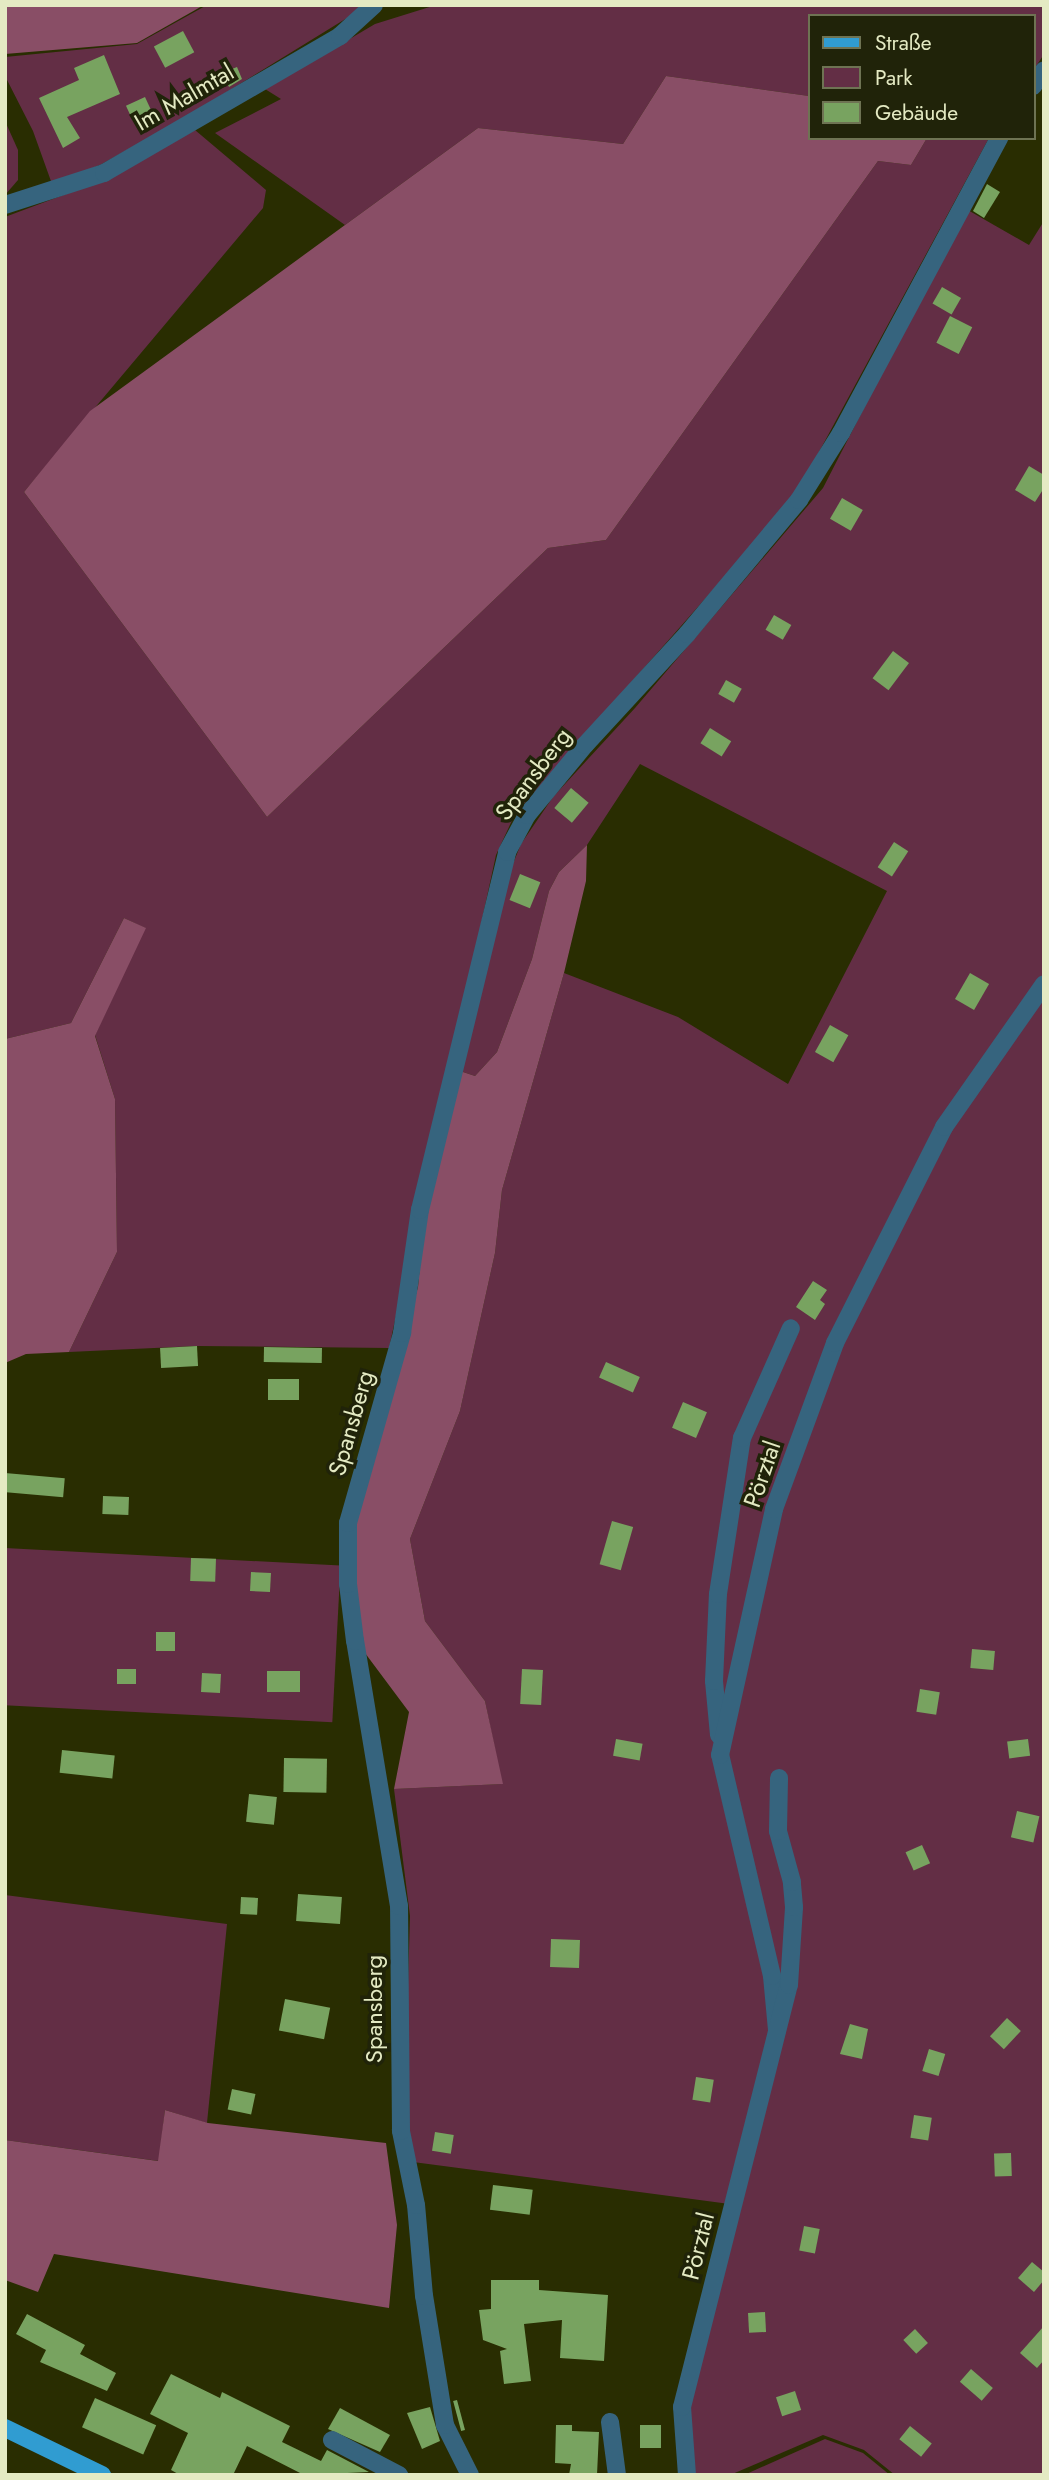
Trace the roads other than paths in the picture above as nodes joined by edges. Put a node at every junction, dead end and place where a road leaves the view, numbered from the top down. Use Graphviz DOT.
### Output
graph roads {
  1 [pos="374,5"];
  2 [pos="998,140"];
  3 [pos="5,205"];
  4 [pos="1044,984"];
  5 [pos="791,1328"];
  6 [pos="720,1755"];
  7 [pos="779,1778"];
  8 [pos="777,2030"];
  9 [pos="610,2422"];
  10 [pos="5,2428"];
  11 [pos="332,2440"];
  12 [pos="102,2475"];
  13 [pos="400,2475"];
  14 [pos="470,2475"];
  15 [pos="617,2475"];
  16 [pos="687,2475"];
  1 -- 3 [label="street, Im Malmtal"];
  2 -- 14 [label="street, Spansberg"];
  4 -- 6 [label="street, Pörztal"];
  5 -- 6 [label="street"];
  6 -- 8 [label="street, Pörztal"];
  7 -- 8 [label="street, Pörztal"];
  8 -- 16 [label="street, Pörztal"];
  9 -- 15 [label="street"];
  10 -- 12 [label="main road"];
  11 -- 13 [label="street"];
}
